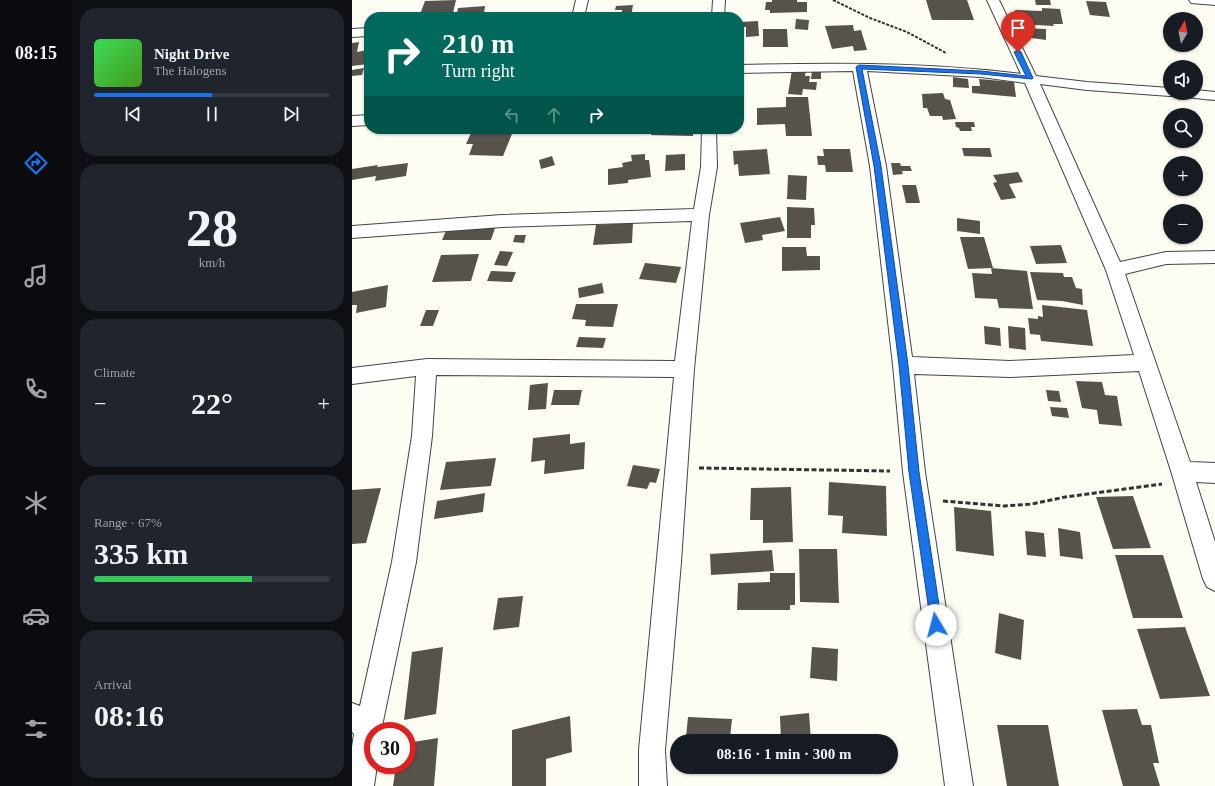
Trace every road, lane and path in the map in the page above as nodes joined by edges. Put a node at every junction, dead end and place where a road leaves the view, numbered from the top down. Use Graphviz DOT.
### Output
graph roads {
  1 [pos="582,0"];
  2 [pos="719,0"];
  3 [pos="833,0"];
  4 [pos="993,0"];
  5 [pos="1195,0"];
  6 [pos="1215,2"];
  7 [pos="579,12"];
  8 [pos="718,12"];
  9 [pos="364,32"];
  10 [pos="352,33"];
  11 [pos="947,54"];
  12 [pos="859,67"];
  13 [pos="744,69"];
  14 [pos="1030,78"];
  15 [pos="1163,91"];
  16 [pos="1203,95"];
  17 [pos="1215,96"];
  18 [pos="364,120"];
  19 [pos="352,121"];
  20 [pos="710,134"];
  21 [pos="701,215"];
  22 [pos="352,232"];
  23 [pos="1215,257"];
  24 [pos="1115,270"];
  25 [pos="1146,363"];
  26 [pos="904,365"];
  27 [pos="427,367"];
  28 [pos="684,369"];
  29 [pos="352,376"];
  30 [pos="677,468"];
  31 [pos="914,472"];
  32 [pos="1215,473"];
  33 [pos="1183,476"];
  34 [pos="918,499"];
  35 [pos="1215,579"];
  36 [pos="360,722"];
  37 [pos="360,786"];
  38 [pos="653,786"];
  39 [pos="959,786"];
  1 -- 7 [label="street"];
  2 -- 8 [label="street"];
  3 -- 11 [label="path"];
  4 -- 14 [label="street"];
  5 -- 6 [label="street"];
  9 -- 10 [label="street"];
  12 -- 13 [label="street"];
  12 -- 14 [label="street"];
  12 -- 26 [label="street"];
  14 -- 15 [label="street"];
  14 -- 24 [label="street"];
  16 -- 17 [label="street"];
  18 -- 19 [label="street"];
  20 -- 21 [label="street"];
  21 -- 22 [label="street"];
  21 -- 28 [label="street"];
  23 -- 24 [label="street"];
  24 -- 25 [label="street"];
  25 -- 26 [label="street"];
  25 -- 33 [label="street"];
  26 -- 31 [label="street"];
  27 -- 28 [label="street"];
  27 -- 29 [label="street"];
  27 -- 36 [label="street"];
  28 -- 30 [label="street"];
  30 -- 31 [label="path"];
  30 -- 38 [label="street"];
  31 -- 34 [label="street"];
  32 -- 33 [label="street"];
  33 -- 34 [label="path"];
  33 -- 35 [label="street"];
  34 -- 39 [label="street"];
  36 -- 37 [label="street"];
}
